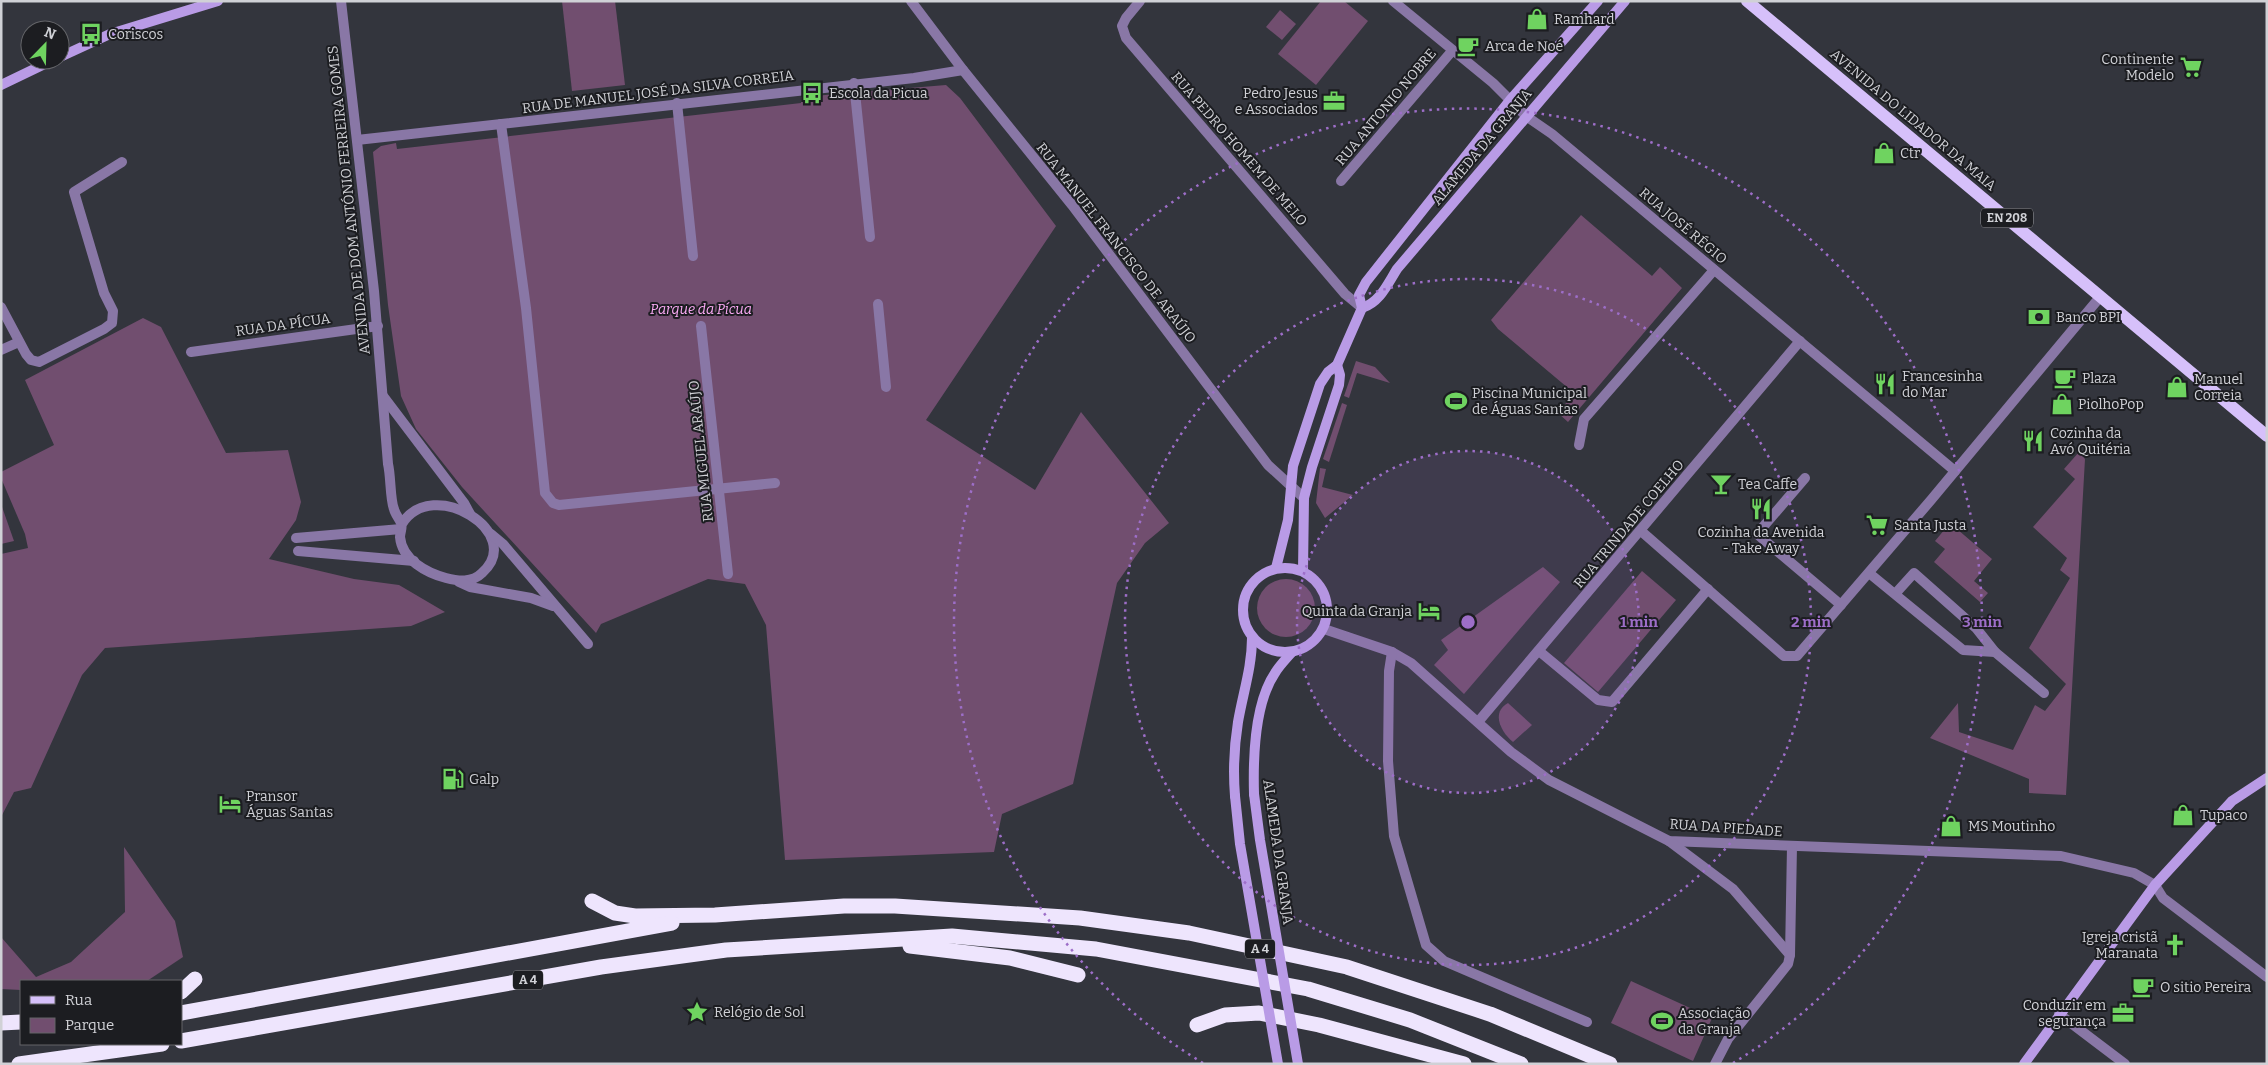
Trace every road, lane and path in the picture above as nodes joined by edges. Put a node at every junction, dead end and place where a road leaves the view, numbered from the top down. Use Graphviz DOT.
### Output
graph roads {
  1 [pos="218,1"];
  2 [pos="341,1"];
  3 [pos="911,1"];
  4 [pos="1140,1"];
  5 [pos="1394,1"];
  6 [pos="1598,1"];
  7 [pos="1625,1"];
  8 [pos="1747,1"];
  9 [pos="1452,51"];
  10 [pos="70,52"];
  11 [pos="32,70"];
  12 [pos="963,70"];
  13 [pos="854,83"];
  14 [pos="1,85"];
  15 [pos="1510,100"];
  16 [pos="678,103"];
  17 [pos="1526,116"];
  18 [pos="501,124"];
  19 [pos="357,140"];
  20 [pos="122,162"];
  21 [pos="1341,181"];
  22 [pos="870,237"];
  23 [pos="694,256"];
  24 [pos="1714,270"];
  25 [pos="2100,297"];
  26 [pos="878,304"];
  27 [pos="1,307"];
  28 [pos="1362,308"];
  29 [pos="378,326"];
  30 [pos="701,326"];
  31 [pos="1800,341"];
  32 [pos="19,342"];
  33 [pos="1,350"];
  34 [pos="191,352"];
  35 [pos="1337,365"];
  36 [pos="886,387"];
  37 [pos="383,395"];
  38 [pos="2267,436"];
  39 [pos="1579,445"];
  40 [pos="1955,471"];
  41 [pos="1805,478"];
  42 [pos="775,483"];
  43 [pos="1290,485"];
  44 [pos="719,490"];
  45 [pos="1304,498"];
  46 [pos="470,514"];
  47 [pos="402,527"];
  48 [pos="1641,531"];
  49 [pos="491,534"];
  50 [pos="296,538"];
  51 [pos="298,551"];
  52 [pos="414,561"];
  53 [pos="1276,568"];
  54 [pos="1303,571"];
  55 [pos="1869,573"];
  56 [pos="728,574"];
  57 [pos="456,580"];
  58 [pos="1708,589"];
  59 [pos="1895,594"];
  60 [pos="1841,605"];
  61 [pos="555,606"];
  62 [pos="1324,629"];
  63 [pos="1252,638"];
  64 [pos="588,644"];
  65 [pos="1539,651"];
  66 [pos="1292,652"];
  67 [pos="1392,652"];
  68 [pos="1995,652"];
  69 [pos="2044,693"];
  70 [pos="1478,722"];
  71 [pos="2267,778"];
  72 [pos="1669,840"];
  73 [pos="1792,846"];
  74 [pos="2155,885"];
  75 [pos="592,901"];
  76 [pos="715,915"];
  77 [pos="866,941"];
  78 [pos="1790,955"];
  79 [pos="1078,975"];
  80 [pos="2267,977"];
  81 [pos="195,979"];
  82 [pos="182,991"];
  83 [pos="182,1013"];
  84 [pos="2059,1014"];
  85 [pos="20,1022"];
  86 [pos="1587,1022"];
  87 [pos="1,1023"];
  88 [pos="1197,1025"];
  89 [pos="182,1041"];
  90 [pos="155,1045"];
  91 [pos="19,1064"];
  92 [pos="1278,1064"];
  93 [pos="1298,1064"];
  94 [pos="1464,1064"];
  95 [pos="1521,1064"];
  96 [pos="1610,1064"];
  97 [pos="1715,1064"];
  98 [pos="2024,1064"];
  99 [pos="2126,1064"];
  1 -- 10 [label="street"];
  2 -- 19 [label="street, AVENIDA DE DOM ANTÓNIO FERREIRA GOMES"];
  3 -- 12 [label="street, RUA MANUEL FRANCISCO DE ARAÚJO"];
  4 -- 28 [label="street, RUA PEDRO HOMEM DE MELO"];
  5 -- 9 [label="street, RUA JOSÉ RÉGIO"];
  6 -- 15 [label="street, ALAMEDA DA GRANJA"];
  7 -- 17 [label="street, ALAMEDA DA GRANJA"];
  8 -- 25 [label="main road, AVENIDA DO LIDADOR DA MAIA / EN 208"];
  9 -- 15 [label="street, RUA JOSÉ RÉGIO"];
  9 -- 21 [label="street, RUA ANTONIO NOBRE"];
  11 -- 14 [label="street"];
  12 -- 13 [label="street, RUA DE MANUEL JOSÉ DA SILVA CORREIA"];
  12 -- 43 [label="street, RUA MANUEL FRANCISCO DE ARAÚJO"];
  13 -- 16 [label="street, RUA DE MANUEL JOSÉ DA SILVA CORREIA"];
  13 -- 22 [label="street"];
  15 -- 17 [label="street, RUA JOSÉ RÉGIO"];
  15 -- 28 [label="street, ALAMEDA DA GRANJA"];
  16 -- 18 [label="street, RUA DE MANUEL JOSÉ DA SILVA CORREIA"];
  16 -- 23 [label="street"];
  17 -- 24 [label="street, RUA JOSÉ RÉGIO"];
  17 -- 28 [label="street, ALAMEDA DA GRANJA"];
  18 -- 19 [label="street, RUA DE MANUEL JOSÉ DA SILVA CORREIA"];
  18 -- 44 [label="street"];
  19 -- 29 [label="street, AVENIDA DE DOM ANTÓNIO FERREIRA GOMES"];
  20 -- 32 [label="street"];
  24 -- 31 [label="street, RUA JOSÉ RÉGIO"];
  24 -- 39 [label="street"];
  25 -- 38 [label="main road, AVENIDA DO LIDADOR DA MAIA / EN 208"];
  25 -- 40 [label="street"];
  26 -- 36 [label="street"];
  27 -- 32 [label="street"];
  28 -- 35 [label="street, ALAMEDA DA GRANJA"];
  29 -- 34 [label="street, RUA DA PÍCUA"];
  29 -- 37 [label="street, AVENIDA DE DOM ANTÓNIO FERREIRA GOMES"];
  30 -- 44 [label="street, RUA MIGUEL ARAÚJO"];
  31 -- 40 [label="street, RUA JOSÉ RÉGIO"];
  31 -- 48 [label="street, RUA TRINDADE COELHO"];
  32 -- 33 [label="street"];
  35 -- 43 [label="street, ALAMEDA DA GRANJA"];
  35 -- 45 [label="street, ALAMEDA DA GRANJA"];
  37 -- 46 [label="street"];
  37 -- 47 [label="street, AVENIDA DE DOM ANTÓNIO FERREIRA GOMES"];
  40 -- 55 [label="street"];
  41 -- 60 [label="street"];
  42 -- 44 [label="street"];
  43 -- 45 [label="street, RUA MANUEL FRANCISCO DE ARAÚJO"];
  43 -- 53 [label="street, ALAMEDA DA GRANJA"];
  44 -- 56 [label="street, RUA MIGUEL ARAÚJO"];
  45 -- 54 [label="street, ALAMEDA DA GRANJA"];
  46 -- 47 [label="street"];
  46 -- 49 [label="street"];
  47 -- 50 [label="street"];
  47 -- 52 [label="street, AVENIDA DE DOM ANTÓNIO FERREIRA GOMES"];
  48 -- 58 [label="street"];
  48 -- 65 [label="street, RUA TRINDADE COELHO"];
  49 -- 57 [label="street, AVENIDA DE DOM ANTÓNIO FERREIRA GOMES"];
  49 -- 61 [label="street"];
  51 -- 52 [label="street"];
  52 -- 57 [label="street, AVENIDA DE DOM ANTÓNIO FERREIRA GOMES"];
  53 -- 54 [label="street"];
  53 -- 63 [label="street"];
  54 -- 62 [label="street"];
  55 -- 59 [label="street"];
  55 -- 60 [label="street"];
  57 -- 61 [label="street, AVENIDA DE DOM ANTÓNIO FERREIRA GOMES"];
  58 -- 60 [label="street"];
  58 -- 65 [label="street"];
  59 -- 68 [label="street"];
  59 -- 68 [label="street"];
  61 -- 64 [label="street"];
  62 -- 66 [label="street, ALAMEDA DA GRANJA"];
  62 -- 67 [label="street, RUA DA PIEDADE"];
  63 -- 66 [label="street"];
  63 -- 92 [label="street, bridge"];
  65 -- 70 [label="street, RUA TRINDADE COELHO"];
  66 -- 93 [label="street, ALAMEDA DA GRANJA, bridge"];
  67 -- 70 [label="street, RUA DA PIEDADE"];
  67 -- 86 [label="street"];
  68 -- 69 [label="street"];
  70 -- 72 [label="street, RUA DA PIEDADE"];
  71 -- 74 [label="street"];
  72 -- 73 [label="street, RUA DA PIEDADE"];
  72 -- 78 [label="street"];
  73 -- 74 [label="street, RUA DA PIEDADE"];
  73 -- 78 [label="street"];
  74 -- 80 [label="street"];
  74 -- 84 [label="street"];
  75 -- 76 [label="highway"];
  76 -- 83 [label="highway, A 4"];
  76 -- 96 [label="highway, A 4"];
  77 -- 79 [label="highway"];
  77 -- 89 [label="highway, A 4"];
  77 -- 95 [label="highway, A 4"];
  78 -- 97 [label="street"];
  81 -- 82 [label="highway"];
  84 -- 98 [label="street"];
  84 -- 99 [label="street"];
  85 -- 87 [label="highway"];
  88 -- 94 [label="highway"];
  90 -- 91 [label="highway"];
}
